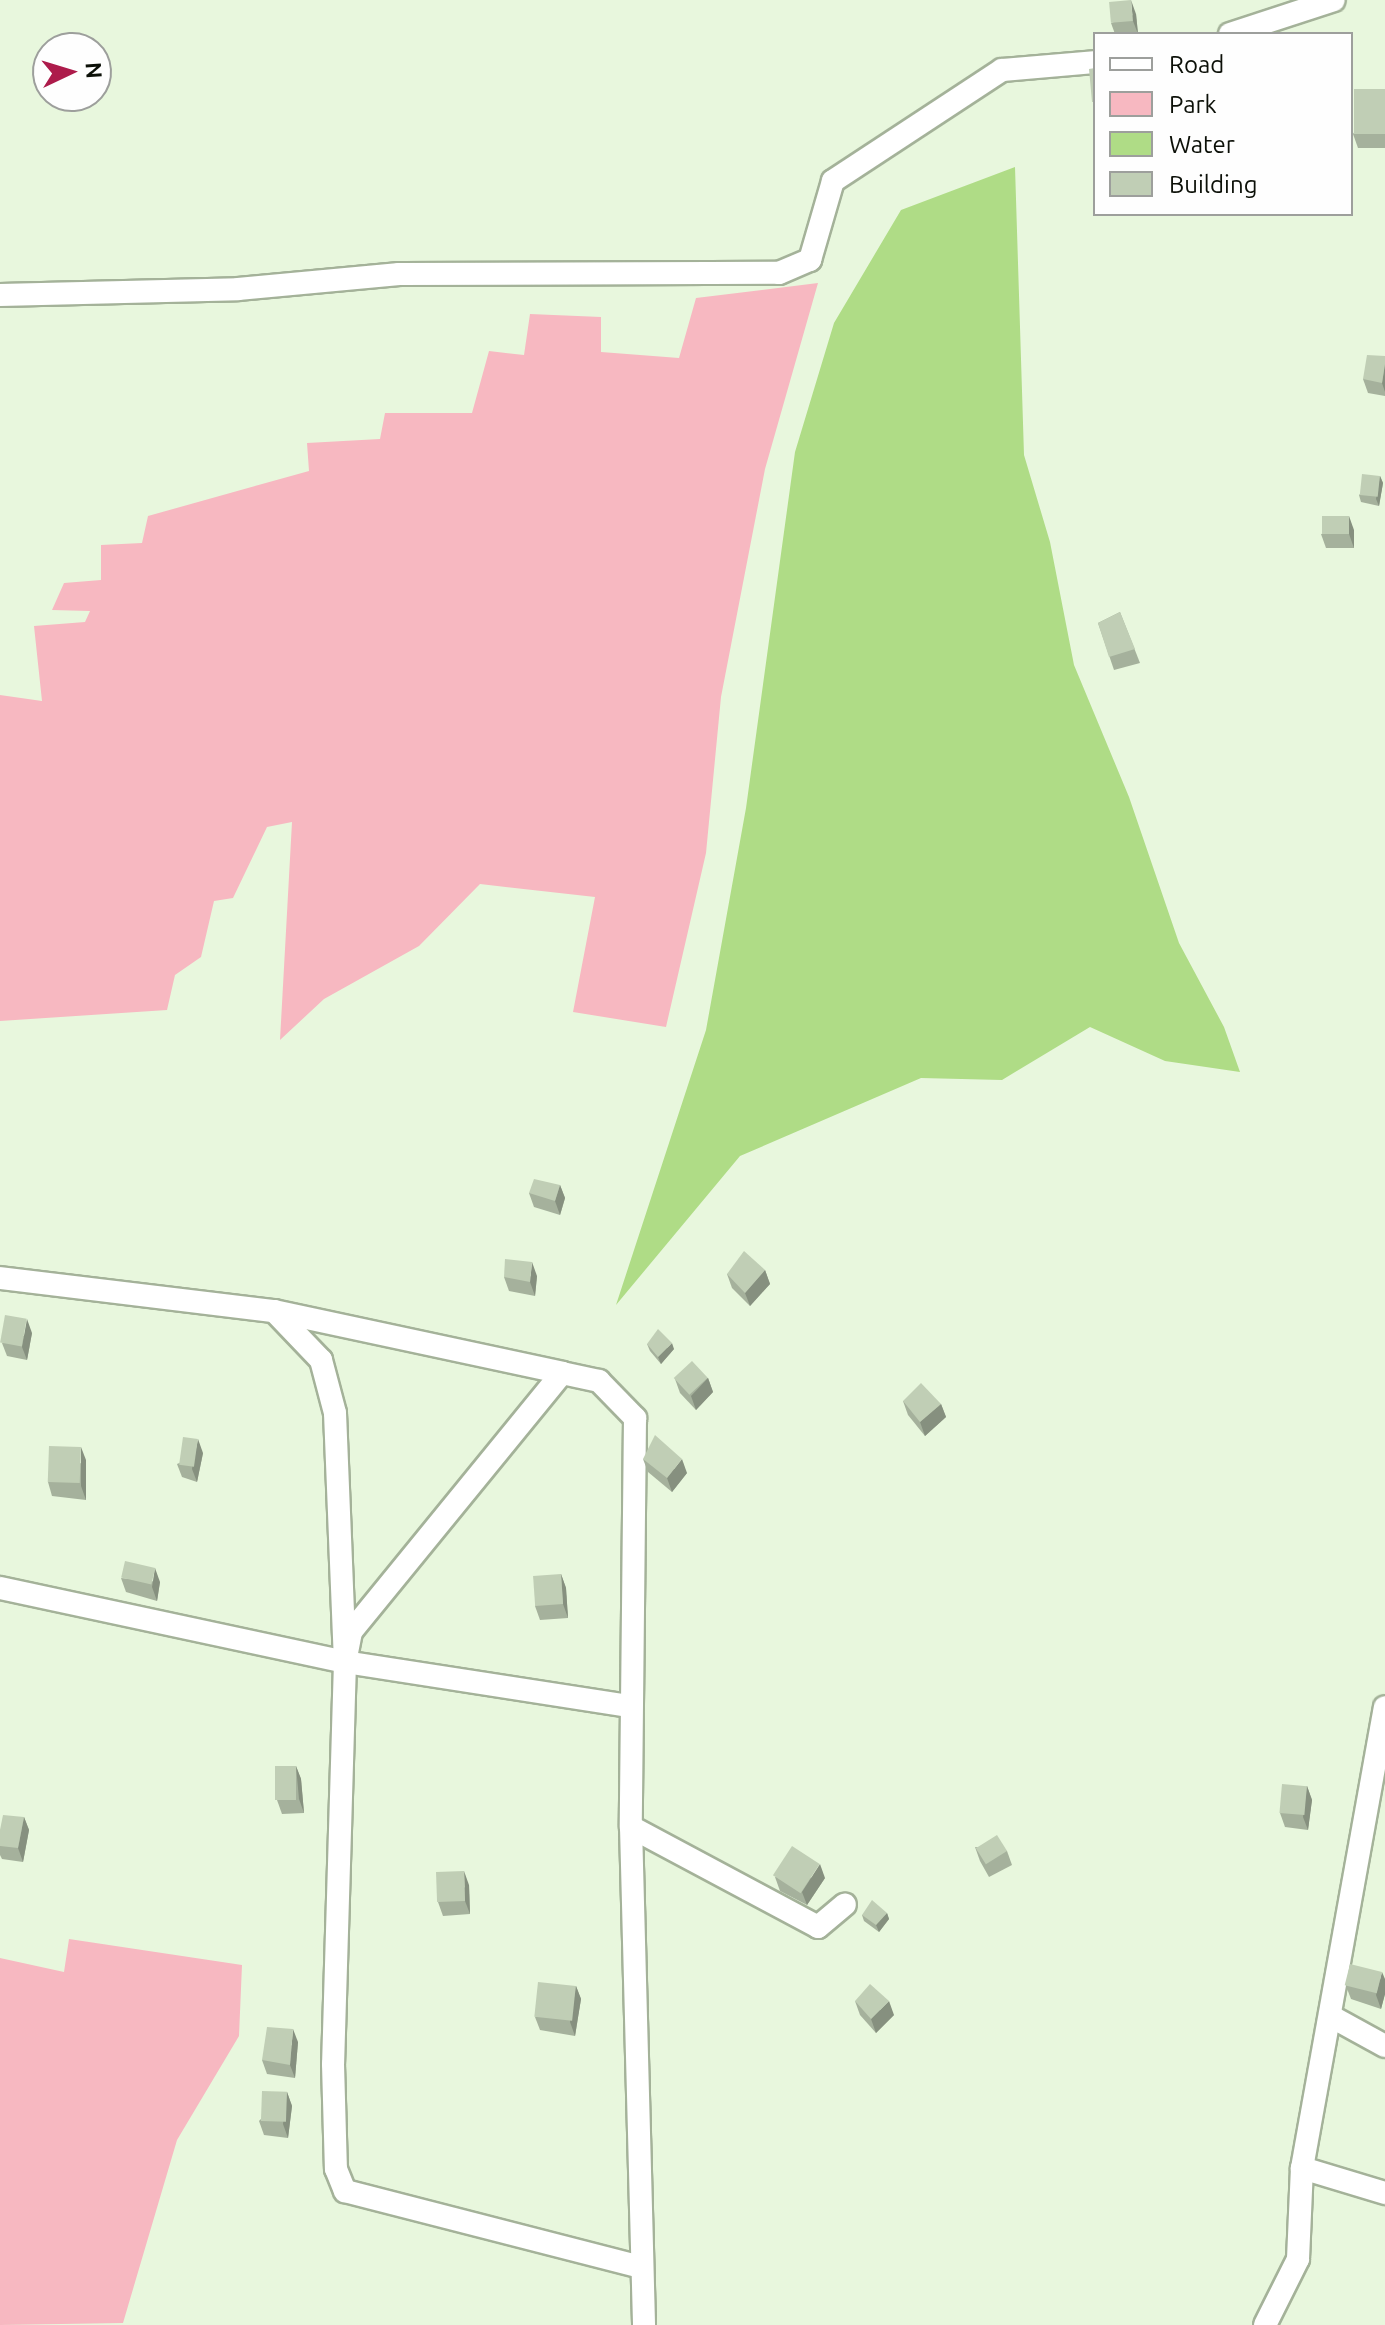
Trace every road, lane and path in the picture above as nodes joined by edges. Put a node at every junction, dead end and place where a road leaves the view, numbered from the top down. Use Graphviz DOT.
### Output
graph roads {
  1 [pos="1334,0"];
  2 [pos="1236,32"];
  3 [pos="1093,62"];
  4 [pos="0,295"];
  5 [pos="0,1278"];
  6 [pos="274,1311"];
  7 [pos="562,1373"];
  8 [pos="0,1588"];
  9 [pos="345,1662"];
  10 [pos="630,1706"];
  11 [pos="1385,1707"];
  12 [pos="1376,1813"];
  13 [pos="631,1827"];
  14 [pos="845,1904"];
  15 [pos="1332,2017"];
  16 [pos="1385,2046"];
  17 [pos="1302,2168"];
  18 [pos="1385,2193"];
  19 [pos="640,2267"];
  20 [pos="644,2325"];
  21 [pos="1265,2325"];
  1 -- 2 [label="street"];
  3 -- 4 [label="street"];
  5 -- 6 [label="street"];
  6 -- 7 [label="street"];
  6 -- 9 [label="street"];
  7 -- 9 [label="street"];
  7 -- 10 [label="street"];
  8 -- 9 [label="street"];
  9 -- 10 [label="street"];
  9 -- 19 [label="street"];
  10 -- 13 [label="street"];
  11 -- 12 [label="street"];
  12 -- 15 [label="street"];
  13 -- 14 [label="street"];
  13 -- 19 [label="street"];
  15 -- 16 [label="street"];
  15 -- 17 [label="street"];
  17 -- 18 [label="street"];
  17 -- 21 [label="street"];
  19 -- 20 [label="street"];
}
